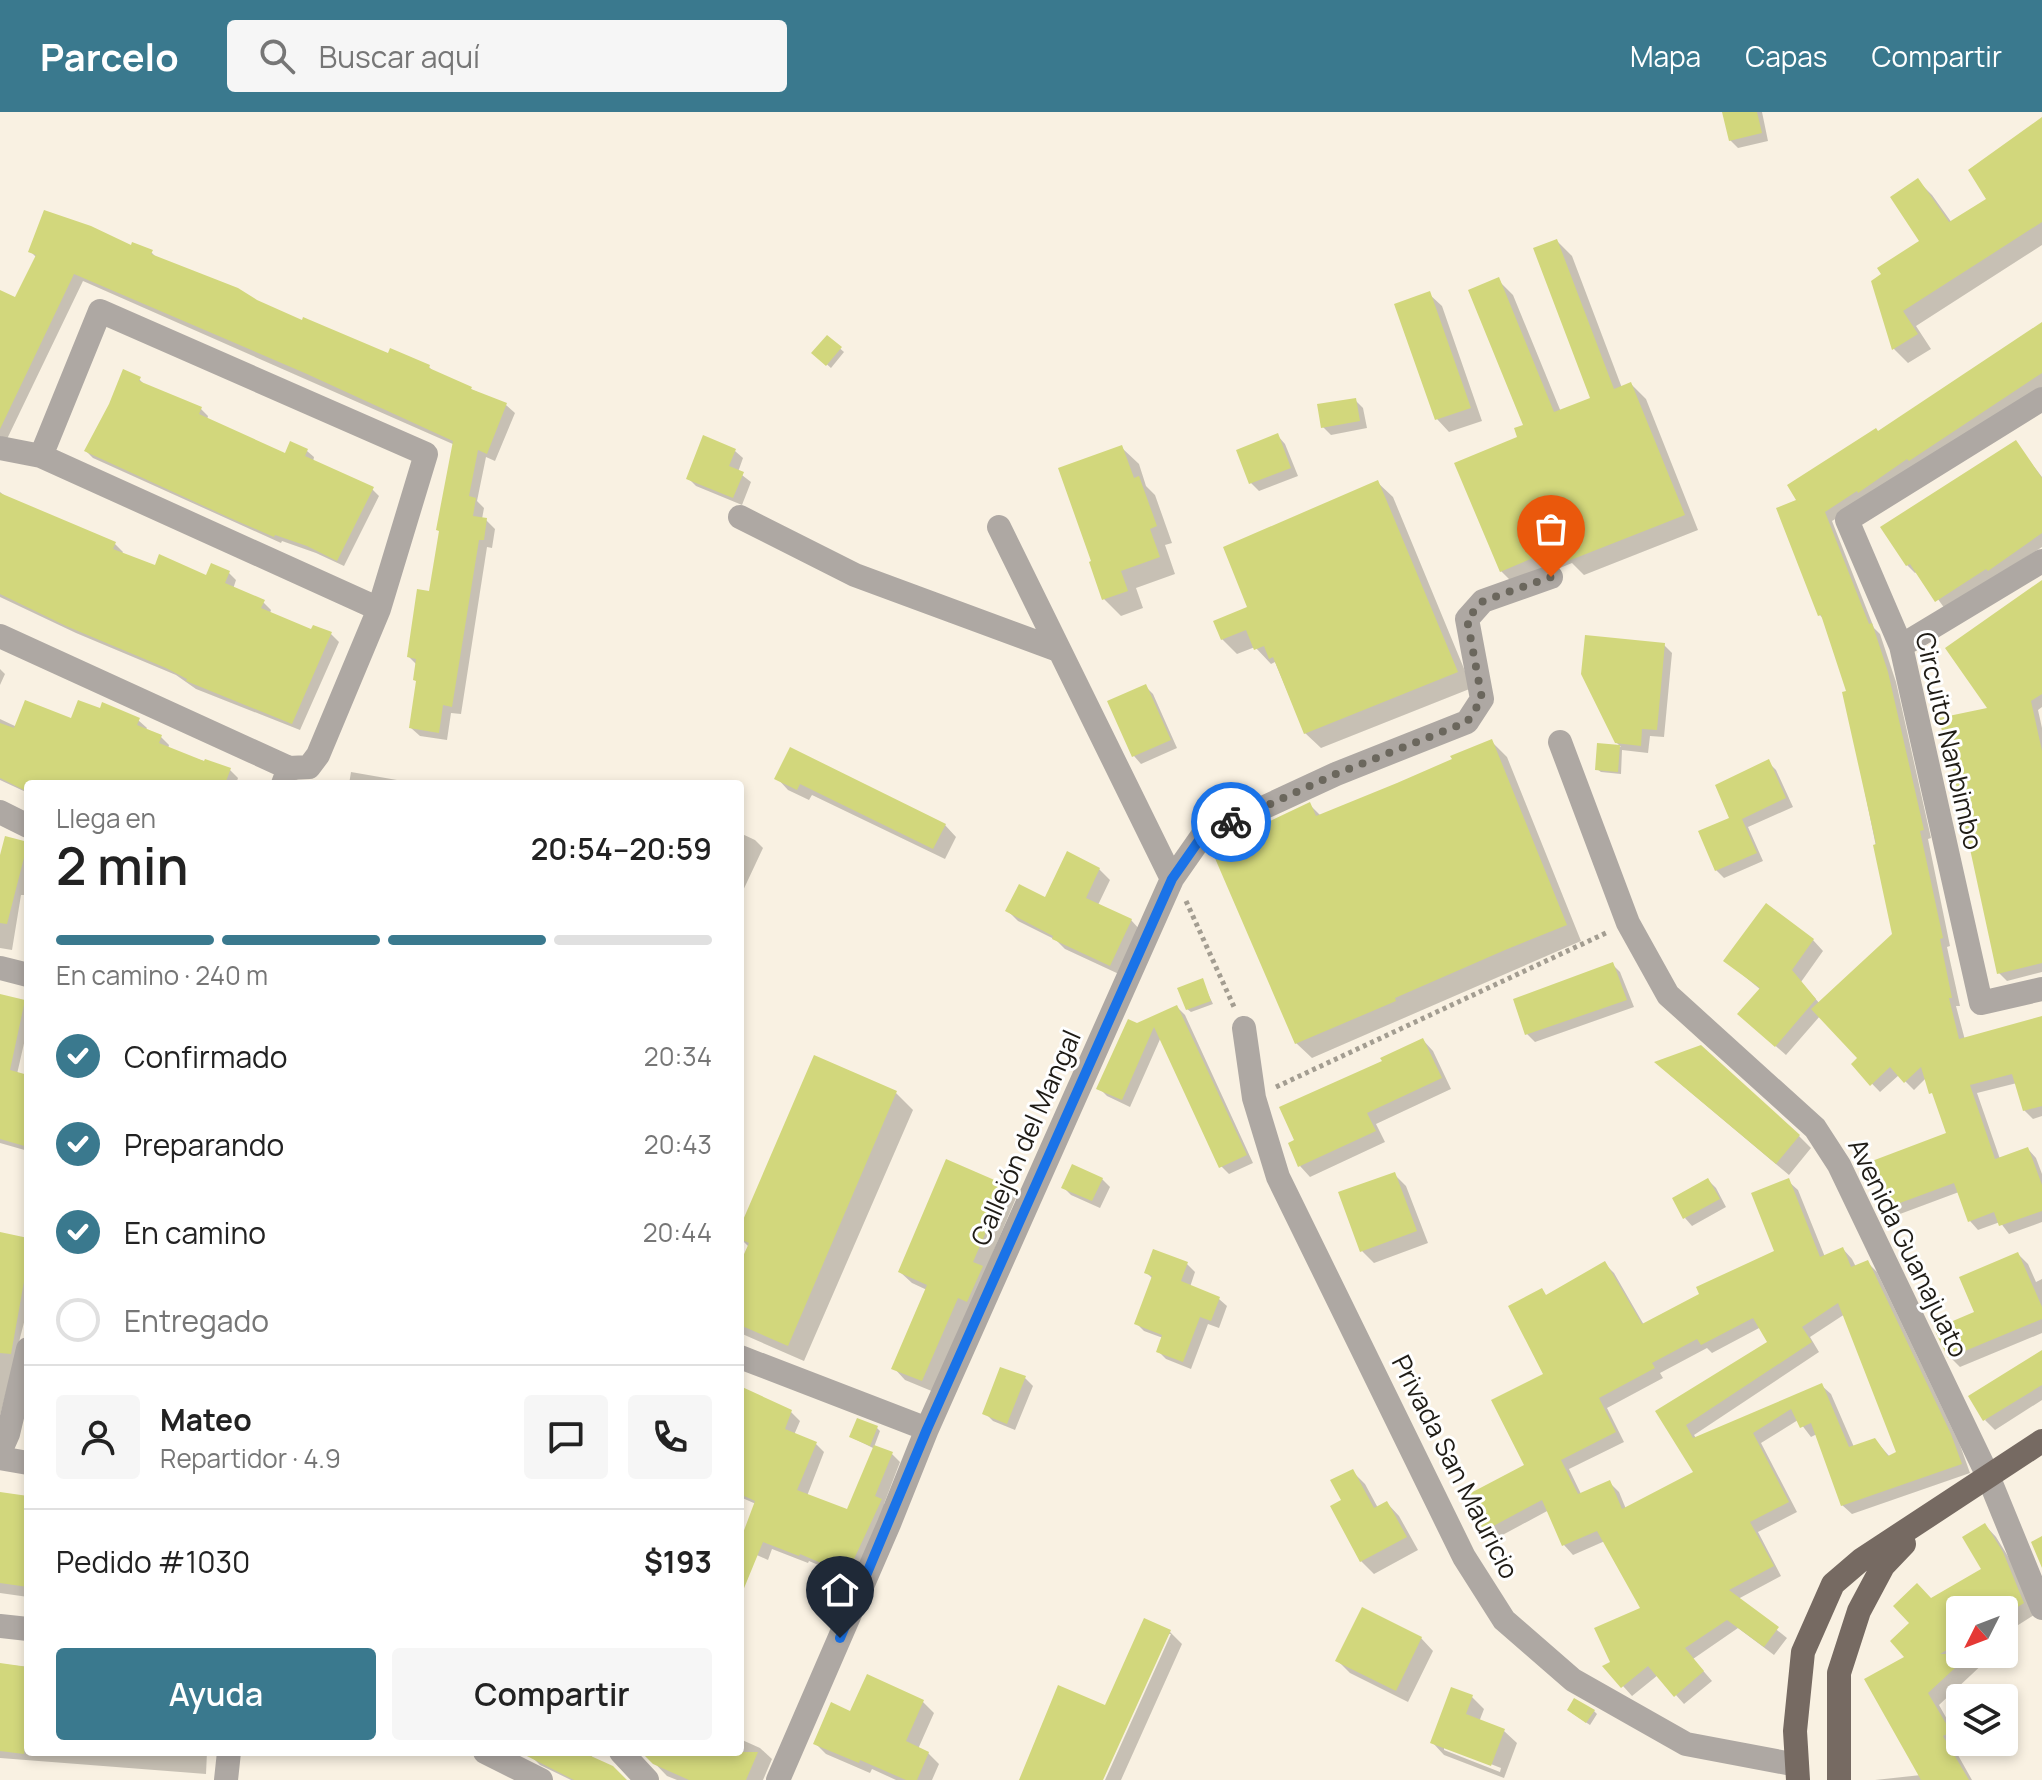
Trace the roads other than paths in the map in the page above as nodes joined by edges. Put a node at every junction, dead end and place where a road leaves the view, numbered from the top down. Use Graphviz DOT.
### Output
graph roads {
  1 [pos="2042,399"];
  2 [pos="0,448"];
  3 [pos="41,456"];
  4 [pos="740,517"];
  5 [pos="999,527"];
  6 [pos="2042,561"];
  7 [pos="1551,577"];
  8 [pos="379,609"];
  9 [pos="0,636"];
  10 [pos="1901,646"];
  11 [pos="1058,650"];
  12 [pos="1560,742"];
  13 [pos="286,776"];
  14 [pos="0,812"];
  15 [pos="24,824"];
  16 [pos="1172,879"];
  17 [pos="0,968"];
  18 [pos="24,974"];
  19 [pos="2042,989"];
  20 [pos="1244,1028"];
  21 [pos="744,1359"];
  22 [pos="24,1368"];
  23 [pos="927,1429"];
  24 [pos="2042,1441"];
  25 [pos="0,1455"];
  26 [pos="24,1462"];
  27 [pos="1988,1476"];
  28 [pos="1928,1518"];
  29 [pos="2042,1608"];
  30 [pos="0,1626"];
  31 [pos="24,1629"];
  32 [pos="229,1756"];
  33 [pos="493,1756"];
  34 [pos="625,1756"];
  35 [pos="1797,1772"];
  36 [pos="226,1780"];
  37 [pos="541,1780"];
  38 [pos="647,1780"];
  39 [pos="778,1780"];
  40 [pos="1839,1780"];
  1 -- 10 [label="street, Circuito Nanbimbo"];
  2 -- 3 [label="street"];
  3 -- 8 [label="street"];
  3 -- 8 [label="street"];
  4 -- 11 [label="street"];
  5 -- 11 [label="street"];
  6 -- 10 [label="street"];
  7 -- 16 [label="street, Callejón del Mangal"];
  8 -- 13 [label="street"];
  9 -- 13 [label="street"];
  10 -- 19 [label="street, Circuito Nanbimbo"];
  11 -- 16 [label="street"];
  12 -- 27 [label="street, Avenida Guanajuato"];
  14 -- 15 [label="street"];
  16 -- 23 [label="street, Callejón del Mangal"];
  17 -- 18 [label="street"];
  20 -- 35 [label="street, Privada San Mauricio"];
  21 -- 23 [label="street"];
  22 -- 25 [label="street"];
  23 -- 39 [label="street, Callejón del Mangal"];
  24 -- 27 [label="main road"];
  25 -- 26 [label="street"];
  27 -- 28 [label="main road"];
  27 -- 29 [label="street, Avenida Guanajuato"];
  28 -- 35 [label="main road"];
  28 -- 40 [label="main road"];
  30 -- 31 [label="street"];
  32 -- 36 [label="street"];
  33 -- 37 [label="street"];
  34 -- 38 [label="street"];
}
